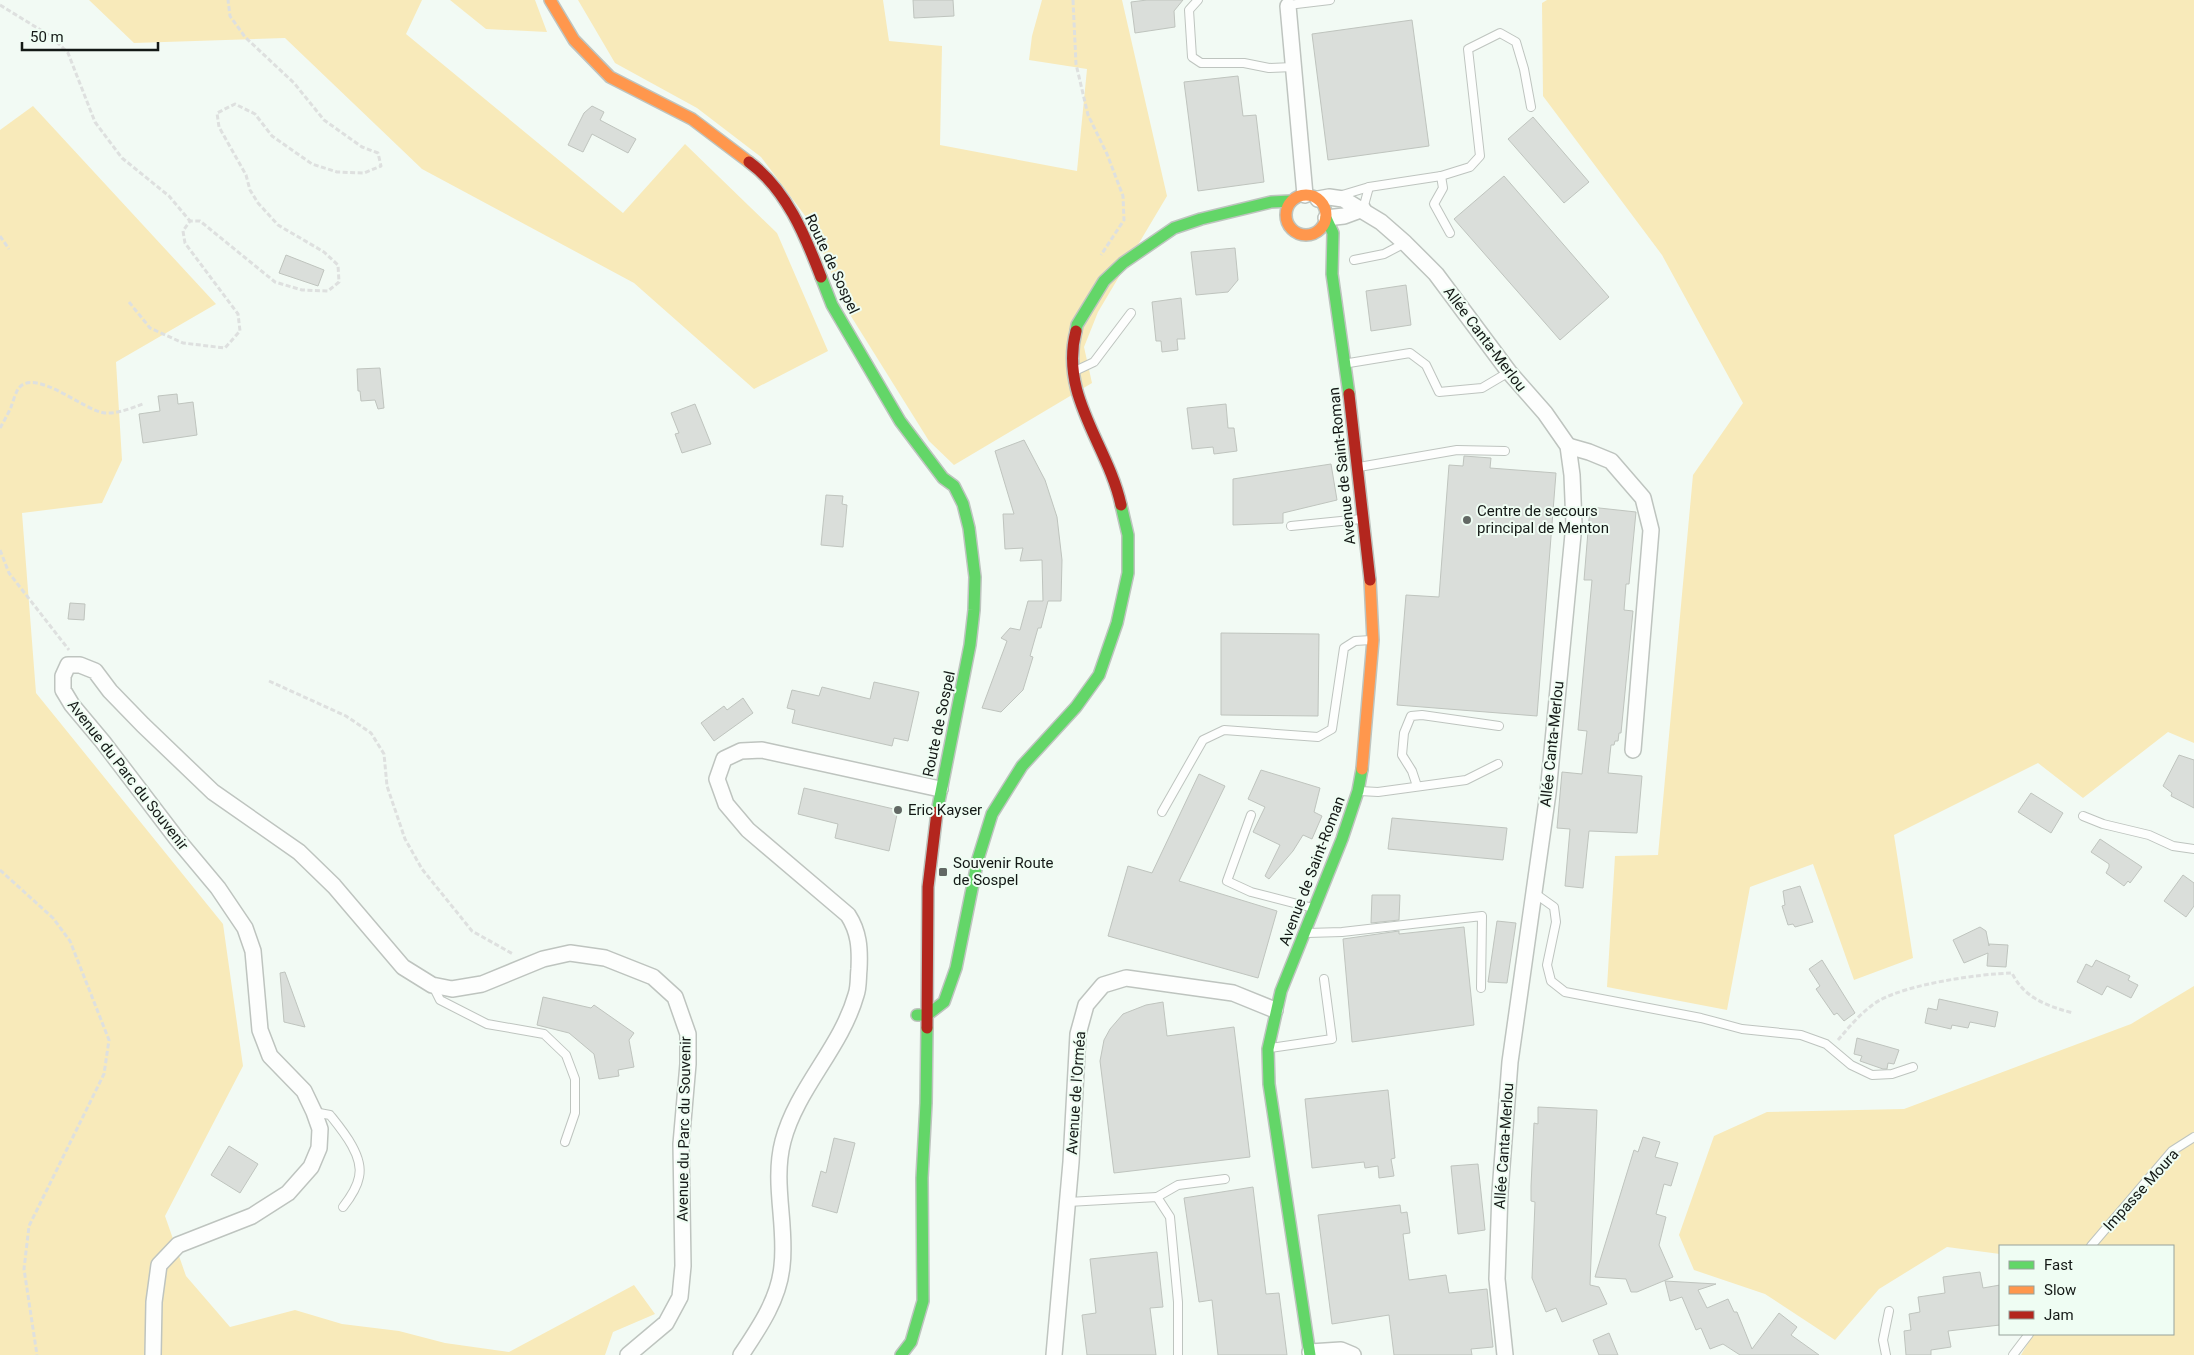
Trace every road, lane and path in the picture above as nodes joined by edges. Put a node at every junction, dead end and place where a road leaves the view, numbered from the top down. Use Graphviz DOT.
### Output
graph roads {
  1 [pos="228,0"];
  2 [pos="550,0"];
  3 [pos="1073,0"];
  4 [pos="1198,0"];
  5 [pos="1330,0"];
  6 [pos="1286,3"];
  7 [pos="0,5"];
  8 [pos="1293,67"];
  9 [pos="1530,107"];
  10 [pos="1441,176"];
  11 [pos="1369,187"];
  12 [pos="1305,198"];
  13 [pos="1334,198"];
  14 [pos="1363,209"];
  15 [pos="1234,212"];
  16 [pos="1251,218"];
  17 [pos="1326,218"];
  18 [pos="190,220"];
  19 [pos="1274,222"];
  20 [pos="1288,225"];
  21 [pos="1450,233"];
  22 [pos="0,236"];
  23 [pos="1405,243"];
  24 [pos="9,249"];
  25 [pos="1321,259"];
  26 [pos="1097,260"];
  27 [pos="1354,260"];
  28 [pos="1332,274"];
  29 [pos="129,302"];
  30 [pos="1131,313"];
  31 [pos="1346,364"];
  32 [pos="1073,372"];
  33 [pos="1509,372"];
  34 [pos="143,404"];
  35 [pos="0,428"];
  36 [pos="1568,446"];
  37 [pos="1505,451"];
  38 [pos="1357,467"];
  39 [pos="943,478"];
  40 [pos="1363,519"];
  41 [pos="1291,526"];
  42 [pos="0,550"];
  43 [pos="959,634"];
  44 [pos="1373,640"];
  45 [pos="80,665"];
  46 [pos="269,681"];
  47 [pos="1499,726"];
  48 [pos="1633,750"];
  49 [pos="1498,764"];
  50 [pos="934,784"];
  51 [pos="1417,786"];
  52 [pos="1358,791"];
  53 [pos="1162,812"];
  54 [pos="1252,815"];
  55 [pos="2084,816"];
  56 [pos="2194,849"];
  57 [pos="0,870"];
  58 [pos="1534,892"];
  59 [pos="1314,908"];
  60 [pos="1305,932"];
  61 [pos="524,968"];
  62 [pos="1324,979"];
  63 [pos="432,985"];
  64 [pos="1481,988"];
  65 [pos="1275,1010"];
  66 [pos="2073,1013"];
  67 [pos="921,1015"];
  68 [pos="1268,1048"];
  69 [pos="1831,1048"];
  70 [pos="1913,1067"];
  71 [pos="314,1112"];
  72 [pos="2194,1137"];
  73 [pos="565,1142"];
  74 [pos="1225,1179"];
  75 [pos="1156,1197"];
  76 [pos="1068,1202"];
  77 [pos="343,1207"];
  78 [pos="2092,1245"];
  79 [pos="1889,1311"];
  80 [pos="2028,1335"];
  81 [pos="1310,1354"];
  82 [pos="38,1355"];
  83 [pos="153,1355"];
  84 [pos="628,1355"];
  85 [pos="741,1355"];
  86 [pos="901,1355"];
  87 [pos="1054,1355"];
  88 [pos="1178,1355"];
  89 [pos="1352,1355"];
  90 [pos="1505,1355"];
  91 [pos="1886,1355"];
  92 [pos="2013,1355"];
  1 -- 18 [label="path"];
  2 -- 39 [label="street, Route de Sospel"];
  3 -- 26 [label="path"];
  4 -- 8 [label="lane"];
  5 -- 6 [label="lane"];
  6 -- 8 [label="street"];
  7 -- 18 [label="path"];
  8 -- 12 [label="street"];
  9 -- 10 [label="lane"];
  10 -- 11 [label="lane"];
  10 -- 21 [label="lane"];
  11 -- 13 [label="lane"];
  11 -- 14 [label="lane"];
  12 -- 13 [label="street, Allée Canta-Merlou"];
  12 -- 15 [label="street"];
  12 -- 17 [label="street"];
  12 -- 20 [label="street"];
  13 -- 14 [label="street, Allée Canta-Merlou"];
  14 -- 17 [label="street"];
  14 -- 23 [label="street, Allée Canta-Merlou"];
  15 -- 16 [label="street"];
  15 -- 32 [label="street"];
  17 -- 20 [label="street"];
  17 -- 28 [label="street, Avenue de Saint-Roman"];
  18 -- 29 [label="path"];
  19 -- 20 [label="street"];
  22 -- 24 [label="path"];
  23 -- 27 [label="lane"];
  23 -- 33 [label="street, Allée Canta-Merlou"];
  25 -- 28 [label="street, Avenue de Saint-Roman"];
  28 -- 31 [label="street, Avenue de Saint-Roman"];
  30 -- 32 [label="lane"];
  31 -- 33 [label="lane"];
  31 -- 38 [label="street, Avenue de Saint-Roman"];
  32 -- 67 [label="street"];
  33 -- 36 [label="street, Allée Canta-Merlou"];
  34 -- 35 [label="path"];
  36 -- 48 [label="street"];
  36 -- 58 [label="street, Allée Canta-Merlou"];
  37 -- 38 [label="lane"];
  38 -- 40 [label="street, Avenue de Saint-Roman"];
  39 -- 43 [label="street, Route de Sospel"];
  39 -- 50 [label="street, Route de Sospel"];
  40 -- 41 [label="lane"];
  40 -- 44 [label="street, Avenue de Saint-Roman"];
  42 -- 45 [label="path"];
  44 -- 52 [label="street, Avenue de Saint-Roman"];
  44 -- 53 [label="lane"];
  45 -- 63 [label="street, Avenue du Parc du Souvenir"];
  45 -- 71 [label="street, Avenue du Parc du Souvenir"];
  46 -- 61 [label="path"];
  47 -- 51 [label="lane"];
  49 -- 51 [label="lane"];
  50 -- 67 [label="street, Route de Sospel"];
  50 -- 85 [label="street"];
  51 -- 52 [label="lane"];
  52 -- 59 [label="street, Avenue de Saint-Roman"];
  54 -- 59 [label="lane"];
  55 -- 56 [label="lane"];
  57 -- 82 [label="path"];
  58 -- 69 [label="lane"];
  58 -- 90 [label="street, Allée Canta-Merlou"];
  59 -- 60 [label="street, Avenue de Saint-Roman"];
  60 -- 64 [label="lane"];
  60 -- 65 [label="street, Avenue de Saint-Roman"];
  61 -- 63 [label="street, Avenue du Parc du Souvenir"];
  61 -- 84 [label="street, Avenue du Parc du Souvenir"];
  62 -- 68 [label="lane"];
  63 -- 73 [label="lane"];
  65 -- 68 [label="street, Avenue de Saint-Roman"];
  65 -- 76 [label="street, Avenue de l'Orméa"];
  66 -- 69 [label="path"];
  67 -- 86 [label="street, Route de Sospel"];
  68 -- 81 [label="street, Avenue de Saint-Roman"];
  69 -- 70 [label="lane"];
  71 -- 77 [label="lane"];
  71 -- 83 [label="street, Avenue du Parc du Souvenir"];
  72 -- 78 [label="lane, Impasse Moura"];
  74 -- 75 [label="lane"];
  75 -- 76 [label="lane"];
  75 -- 88 [label="lane"];
  76 -- 87 [label="street, Avenue de l'Orméa"];
  79 -- 91 [label="lane"];
  80 -- 92 [label="lane"];
  81 -- 89 [label="street"];
}
